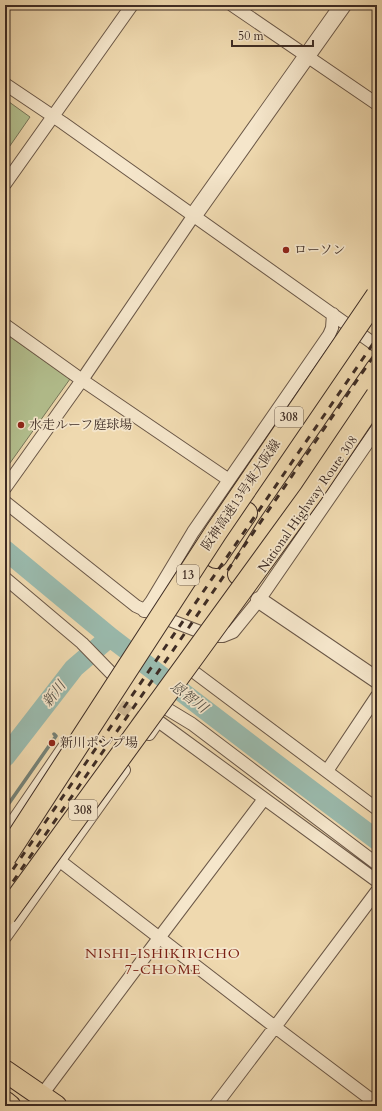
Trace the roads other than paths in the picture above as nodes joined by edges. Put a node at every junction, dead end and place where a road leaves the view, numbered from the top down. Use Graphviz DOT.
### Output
graph roads {
  1 [pos="132,5"];
  2 [pos="233,5"];
  3 [pos="343,5"];
  4 [pos="307,56"];
  5 [pos="5,84"];
  6 [pos="377,104"];
  7 [pos="53,116"];
  8 [pos="5,184"];
  9 [pos="194,215"];
  10 [pos="377,287"];
  11 [pos="377,296"];
  12 [pos="333,314"];
  13 [pos="377,322"];
  14 [pos="5,325"];
  15 [pos="350,326"];
  16 [pos="377,346"];
  17 [pos="326,351"];
  18 [pos="377,369"];
  19 [pos="82,380"];
  20 [pos="377,396"];
  21 [pos="377,405"];
  22 [pos="377,429"];
  23 [pos="229,480"];
  24 [pos="5,488"];
  25 [pos="5,502"];
  26 [pos="210,552"];
  27 [pos="5,578"];
  28 [pos="250,585"];
  29 [pos="144,610"];
  30 [pos="186,666"];
  31 [pos="376,676"];
  32 [pos="119,681"];
  33 [pos="174,684"];
  34 [pos="377,696"];
  35 [pos="160,703"];
  36 [pos="327,771"];
  37 [pos="264,799"];
  38 [pos="377,809"];
  39 [pos="5,837"];
  40 [pos="5,857"];
  41 [pos="60,861"];
  42 [pos="377,864"];
  43 [pos="5,867"];
  44 [pos="377,881"];
  45 [pos="377,891"];
  46 [pos="5,915"];
  47 [pos="5,920"];
  48 [pos="5,937"];
  49 [pos="159,938"];
  50 [pos="275,1028"];
  51 [pos="5,1071"];
  52 [pos="49,1101"];
  53 [pos="5,1102"];
  54 [pos="377,1104"];
  55 [pos="10,1106"];
  56 [pos="215,1106"];
  1 -- 7 [label="street"];
  2 -- 4 [label="street"];
  3 -- 4 [label="street"];
  4 -- 6 [label="street"];
  4 -- 9 [label="street"];
  5 -- 7 [label="street"];
  7 -- 8 [label="street"];
  7 -- 9 [label="street"];
  9 -- 12 [label="street"];
  9 -- 19 [label="street"];
  10 -- 15 [label="highway, 308"];
  11 -- 40 [label="highway, 阪神高速13号東大阪線 / 13, bridge"];
  12 -- 15 [label="street"];
  12 -- 17 [label="street"];
  13 -- 26 [label="highway"];
  14 -- 19 [label="street"];
  15 -- 16 [label="street"];
  15 -- 17 [label="highway, 308"];
  17 -- 23 [label="street"];
  17 -- 26 [label="highway, 308"];
  18 -- 28 [label="highway"];
  19 -- 23 [label="street"];
  19 -- 24 [label="street"];
  20 -- 46 [label="highway, bridge"];
  21 -- 28 [label="highway, National Highway Route 308"];
  22 -- 28 [label="street"];
  23 -- 29 [label="street"];
  25 -- 29 [label="street"];
  26 -- 32 [label="highway"];
  27 -- 32 [label="street"];
  28 -- 29 [label="street"];
  28 -- 31 [label="street"];
  28 -- 33 [label="highway"];
  30 -- 36 [label="street"];
  32 -- 39 [label="highway"];
  32 -- 43 [label="highway"];
  34 -- 36 [label="street"];
  35 -- 42 [label="street"];
  35 -- 47 [label="highway, 308"];
  36 -- 38 [label="street"];
  37 -- 41 [label="street"];
  37 -- 44 [label="street"];
  37 -- 49 [label="street"];
  41 -- 48 [label="street"];
  41 -- 49 [label="street"];
  45 -- 50 [label="street"];
  49 -- 50 [label="street"];
  49 -- 52 [label="street"];
  50 -- 54 [label="street"];
  50 -- 56 [label="street"];
  51 -- 52 [label="highway"];
  53 -- 55 [label="highway"];
}
